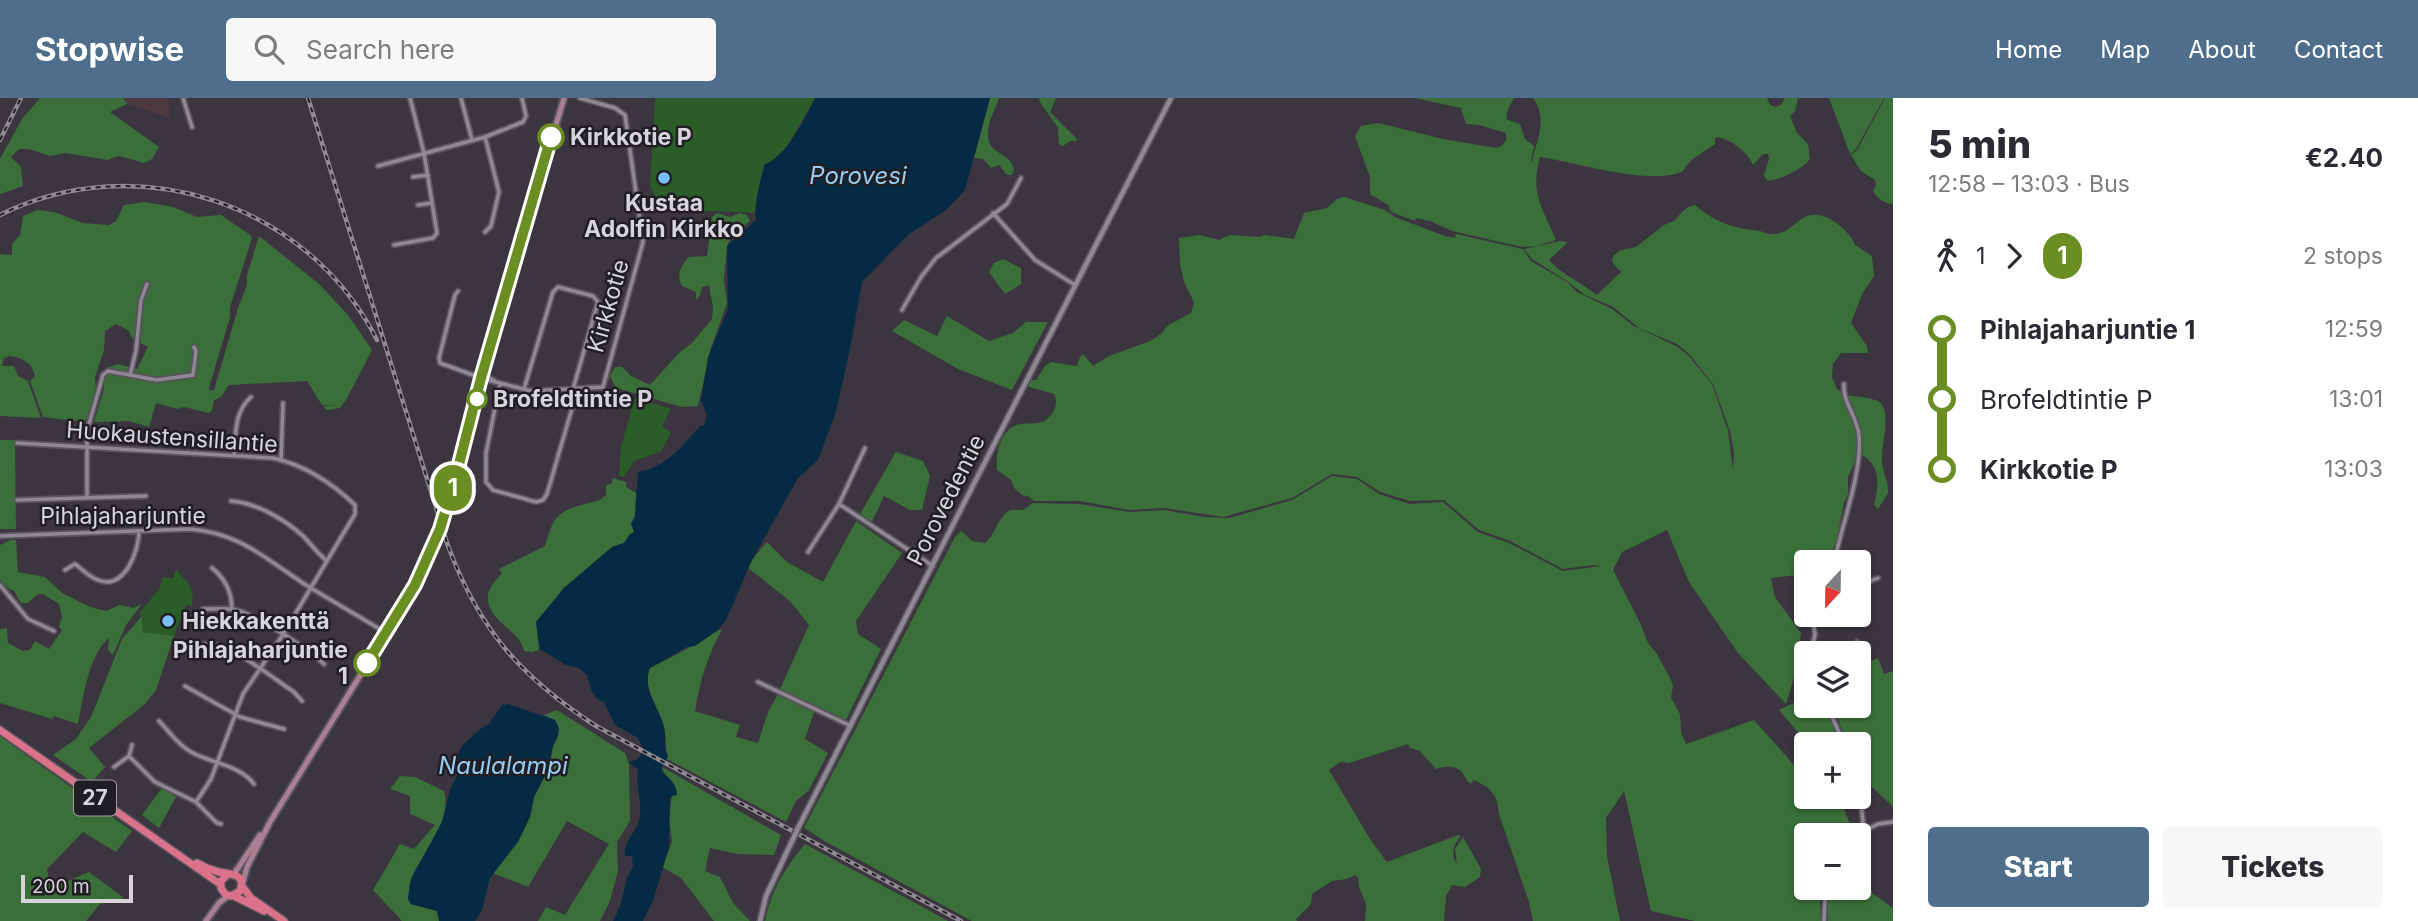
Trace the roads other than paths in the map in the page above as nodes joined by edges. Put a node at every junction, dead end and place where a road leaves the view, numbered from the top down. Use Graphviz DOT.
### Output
graph roads {
  1 [pos="183,98"];
  2 [pos="410,98"];
  3 [pos="461,98"];
  4 [pos="523,98"];
  5 [pos="564,98"];
  6 [pos="580,98"];
  7 [pos="1171,98"];
  8 [pos="192,127"];
  9 [pos="485,137"];
  10 [pos="472,140"];
  11 [pos="424,153"];
  12 [pos="379,166"];
  13 [pos="428,175"];
  14 [pos="413,177"];
  15 [pos="1021,178"];
  16 [pos="432,203"];
  17 [pos="418,205"];
  18 [pos="993,213"];
  19 [pos="485,232"];
  20 [pos="394,245"];
  21 [pos="147,284"];
  22 [pos="1075,286"];
  23 [pos="458,291"];
  24 [pos="902,310"];
  25 [pos="194,347"];
  26 [pos="130,375"];
  27 [pos="482,377"];
  28 [pos="499,382"];
  29 [pos="1844,384"];
  30 [pos="524,389"];
  31 [pos="576,389"];
  32 [pos="251,397"];
  33 [pos="283,403"];
  34 [pos="17,443"];
  35 [pos="86,447"];
  36 [pos="865,448"];
  37 [pos="234,455"];
  38 [pos="281,460"];
  39 [pos="146,496"];
  40 [pos="87,497"];
  41 [pos="17,500"];
  42 [pos="231,502"];
  43 [pos="839,504"];
  44 [pos="139,530"];
  45 [pos="0,536"];
  46 [pos="1837,550"];
  47 [pos="808,552"];
  48 [pos="327,561"];
  49 [pos="933,566"];
  50 [pos="212,568"];
  51 [pos="65,570"];
  52 [pos="1878,578"];
  53 [pos="1871,581"];
  54 [pos="0,585"];
  55 [pos="311,588"];
  56 [pos="203,609"];
  57 [pos="232,610"];
  58 [pos="54,631"];
  59 [pos="386,633"];
  60 [pos="282,636"];
  61 [pos="203,644"];
  62 [pos="324,664"];
  63 [pos="259,670"];
  64 [pos="758,681"];
  65 [pos="185,686"];
  66 [pos="302,701"];
  67 [pos="236,715"];
  68 [pos="159,721"];
  69 [pos="851,726"];
  70 [pos="285,729"];
  71 [pos="0,730"];
  72 [pos="132,745"];
  73 [pos="129,756"];
  74 [pos="218,764"];
  75 [pos="114,767"];
  76 [pos="254,784"];
  77 [pos="196,802"];
  78 [pos="270,822"];
  79 [pos="1893,822"];
  80 [pos="221,824"];
  81 [pos="1871,828"];
  82 [pos="192,863"];
  83 [pos="231,874"];
  84 [pos="242,884"];
  85 [pos="220,886"];
  86 [pos="231,896"];
  87 [pos="1825,900"];
  88 [pos="211,913"];
  89 [pos="205,921"];
  90 [pos="279,921"];
  91 [pos="284,921"];
  92 [pos="760,921"];
  93 [pos="1824,921"];
  1 -- 8 [label="street"];
  2 -- 11 [label="street"];
  3 -- 10 [label="street"];
  4 -- 9 [label="street"];
  5 -- 27 [label="main road"];
  6 -- 31 [label="street, Kirkkotie"];
  7 -- 22 [label="street, Porovedentie"];
  9 -- 10 [label="street"];
  9 -- 19 [label="street"];
  10 -- 11 [label="street"];
  11 -- 12 [label="street"];
  11 -- 13 [label="street"];
  13 -- 14 [label="street"];
  13 -- 16 [label="street"];
  15 -- 18 [label="street"];
  16 -- 17 [label="street"];
  16 -- 20 [label="street"];
  18 -- 22 [label="street"];
  18 -- 24 [label="street"];
  21 -- 26 [label="street"];
  22 -- 49 [label="street, Porovedentie"];
  23 -- 27 [label="street"];
  25 -- 26 [label="street"];
  26 -- 35 [label="street"];
  27 -- 28 [label="street"];
  27 -- 59 [label="main road, bridge"];
  28 -- 30 [label="street"];
  28 -- 31 [label="street"];
  29 -- 46 [label="street"];
  30 -- 31 [label="street"];
  30 -- 31 [label="street"];
  32 -- 37 [label="street"];
  33 -- 38 [label="street"];
  34 -- 35 [label="street, Huokaustensillantie"];
  35 -- 37 [label="street, Huokaustensillantie"];
  35 -- 40 [label="street"];
  36 -- 43 [label="street"];
  37 -- 38 [label="street, Huokaustensillantie"];
  38 -- 48 [label="street, Huokaustensillantie"];
  39 -- 40 [label="street"];
  40 -- 41 [label="street"];
  42 -- 48 [label="street"];
  43 -- 47 [label="street"];
  43 -- 49 [label="street"];
  44 -- 45 [label="street, Pihlajaharjuntie"];
  44 -- 51 [label="street"];
  44 -- 55 [label="street, Pihlajaharjuntie"];
  48 -- 55 [label="street"];
  49 -- 69 [label="street, Porovedentie"];
  50 -- 57 [label="street"];
  52 -- 53 [label="street"];
  54 -- 58 [label="street"];
  55 -- 59 [label="street, Pihlajaharjuntie"];
  55 -- 60 [label="street"];
  56 -- 57 [label="street"];
  57 -- 60 [label="street"];
  59 -- 78 [label="main road"];
  60 -- 62 [label="street"];
  60 -- 63 [label="street"];
  61 -- 63 [label="street"];
  63 -- 66 [label="street"];
  63 -- 67 [label="street"];
  64 -- 69 [label="street"];
  65 -- 67 [label="street"];
  67 -- 70 [label="street"];
  67 -- 74 [label="street"];
  68 -- 74 [label="street"];
  69 -- 92 [label="street, Porovedentie, bridge"];
  71 -- 82 [label="highway, 27"];
  72 -- 73 [label="street"];
  73 -- 75 [label="street"];
  73 -- 77 [label="street"];
  74 -- 76 [label="street"];
  74 -- 77 [label="street"];
  77 -- 80 [label="street"];
  78 -- 83 [label="main road"];
  78 -- 84 [label="main road"];
  79 -- 81 [label="street"];
  82 -- 83 [label="highway, 27"];
  82 -- 85 [label="highway, 27"];
  83 -- 84 [label="highway"];
  83 -- 85 [label="highway"];
  84 -- 86 [label="highway"];
  84 -- 91 [label="highway"];
  85 -- 86 [label="highway"];
  85 -- 88 [label="main road"];
  86 -- 88 [label="main road"];
  86 -- 90 [label="highway"];
  87 -- 93 [label="street"];
  88 -- 89 [label="main road"];
}
